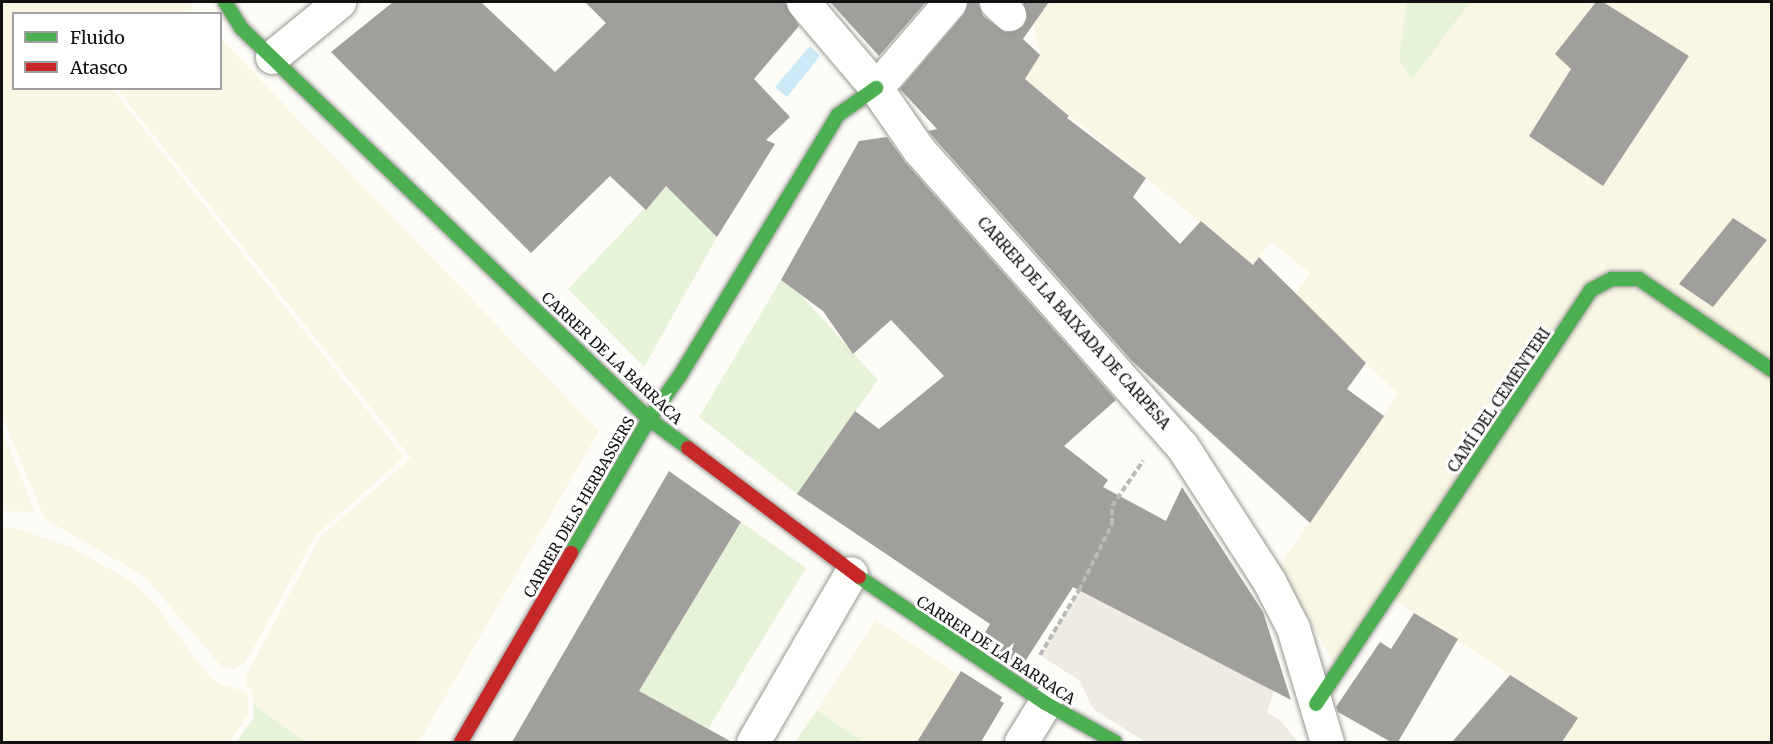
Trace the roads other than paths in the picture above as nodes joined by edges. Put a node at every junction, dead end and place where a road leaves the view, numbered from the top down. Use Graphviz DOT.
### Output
graph roads {
  1 [pos="225,2"];
  2 [pos="339,2"];
  3 [pos="803,2"];
  4 [pos="950,2"];
  5 [pos="272,57"];
  6 [pos="876,88"];
  7 [pos="1772,370"];
  8 [pos="649,419"];
  9 [pos="851,573"];
  10 [pos="1045,703"];
  11 [pos="1316,704"];
  12 [pos="460,742"];
  13 [pos="753,742"];
  14 [pos="1021,742"];
  15 [pos="1115,742"];
  16 [pos="1328,742"];
  1 -- 5 [label="street, CARRER DE LA BARRACA"];
  2 -- 5 [label="street"];
  3 -- 6 [label="street, CARRER DE LA BAIXADA DE CARPESA"];
  4 -- 6 [label="street"];
  5 -- 8 [label="street, CARRER DE LA BARRACA"];
  6 -- 8 [label="street, CARRER DELS HERBASSERS"];
  6 -- 11 [label="street, CARRER DE LA BAIXADA DE CARPESA"];
  7 -- 11 [label="street, CAMÍ DEL CEMENTERI"];
  8 -- 9 [label="street, CARRER DE LA BARRACA"];
  8 -- 12 [label="street, CARRER DELS HERBASSERS"];
  9 -- 10 [label="street, CARRER DE LA BARRACA"];
  9 -- 13 [label="street"];
  10 -- 14 [label="street"];
  10 -- 15 [label="street, CARRER DE LA BARRACA"];
  11 -- 16 [label="street, CARRER DE LA BAIXADA DE CARPESA"];
}
